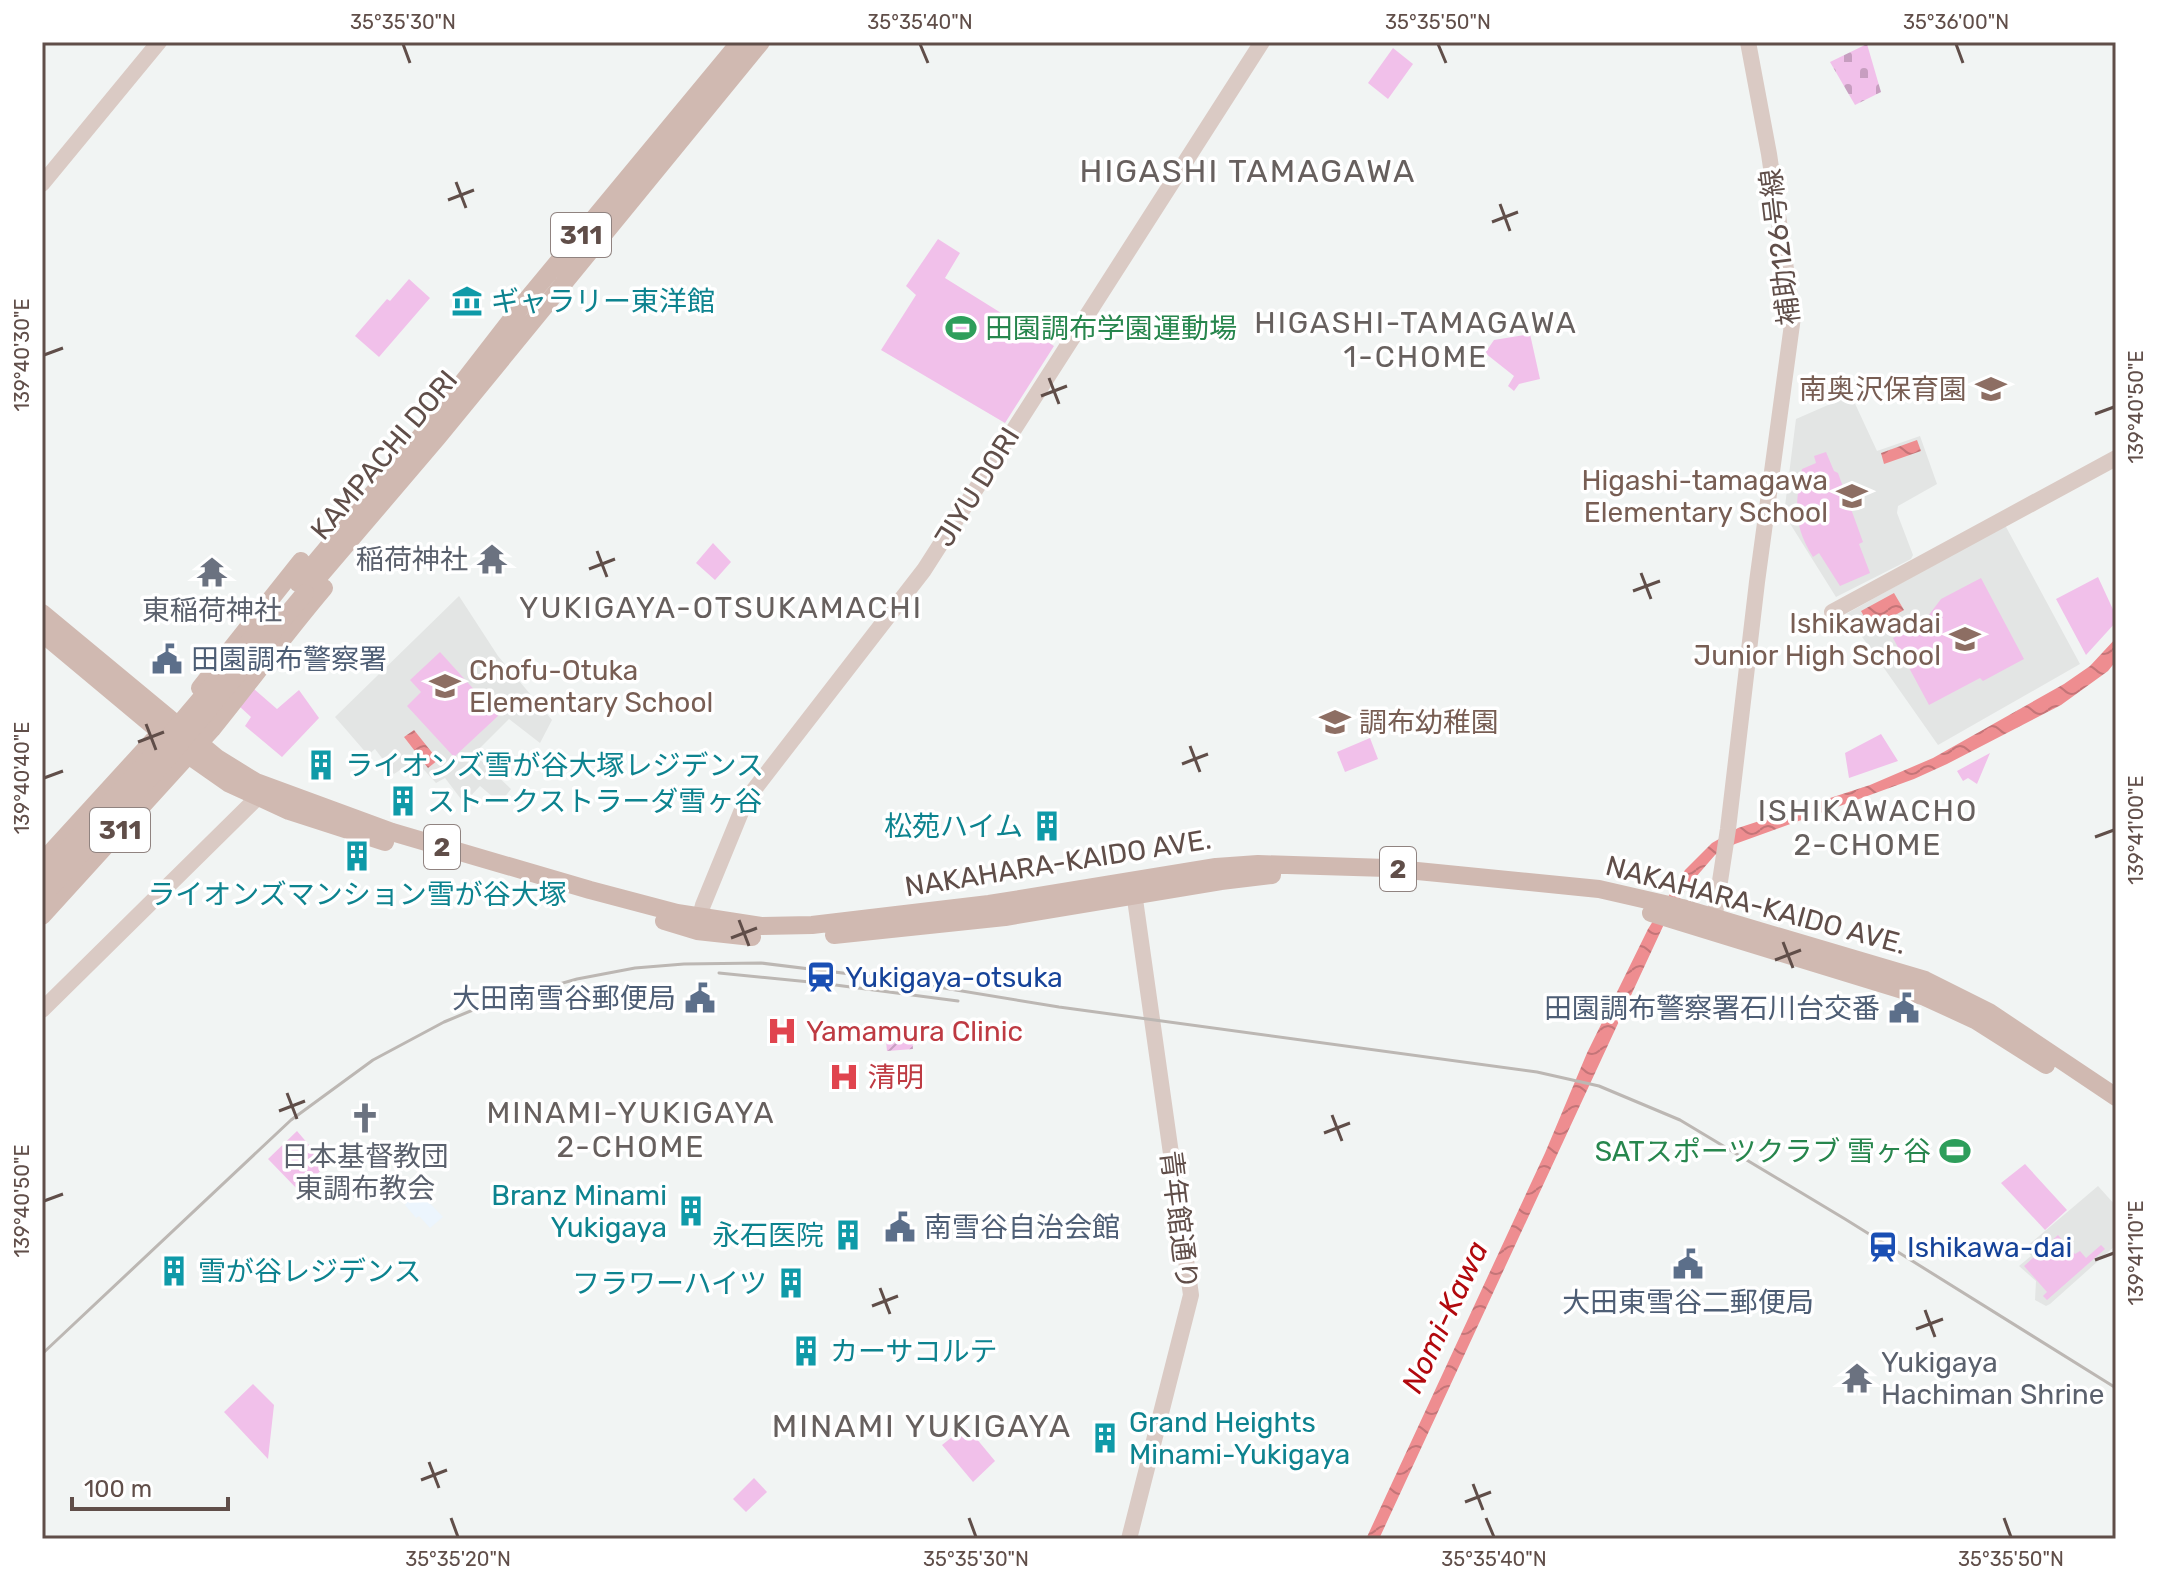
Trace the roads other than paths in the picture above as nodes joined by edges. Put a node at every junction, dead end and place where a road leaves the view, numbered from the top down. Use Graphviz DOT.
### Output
graph roads {
  1 [pos="159,42"];
  2 [pos="740,42"];
  3 [pos="761,42"];
  4 [pos="1262,42"];
  5 [pos="1748,42"];
  6 [pos="42,184"];
  7 [pos="431,434"];
  8 [pos="2116,458"];
  9 [pos="301,589"];
  10 [pos="1832,612"];
  11 [pos="42,613"];
  12 [pos="42,633"];
  13 [pos="233,645"];
  14 [pos="259,667"];
  15 [pos="167,726"];
  16 [pos="193,749"];
  17 [pos="257,798"];
  18 [pos="42,862"];
  19 [pos="42,878"];
  20 [pos="1134,888"];
  21 [pos="42,897"];
  22 [pos="42,916"];
  23 [pos="700,918"];
  24 [pos="1713,924"];
  25 [pos="42,1010"];
  26 [pos="2116,1097"];
  27 [pos="2116,1110"];
  28 [pos="1129,1539"];
  1 -- 6 [label="street"];
  2 -- 7 [label="main road, KAMPACHI DORI / 311"];
  3 -- 7 [label="main road, KAMPACHI DORI / 311"];
  4 -- 23 [label="street, JIYU DORI"];
  5 -- 24 [label="street, 補助126号線"];
  7 -- 9 [label="main road, KAMPACHI DORI / 311"];
  7 -- 13 [label="main road"];
  7 -- 14 [label="main road, 311"];
  8 -- 10 [label="street"];
  9 -- 19 [label="main road, KAMPACHI DORI / 311, bridge"];
  9 -- 21 [label="main road, KAMPACHI DORI / 311, bridge"];
  11 -- 15 [label="main road, 2"];
  12 -- 15 [label="main road, 2"];
  13 -- 14 [label="main road"];
  13 -- 15 [label="main road"];
  14 -- 16 [label="main road, 311"];
  15 -- 16 [label="main road, 2"];
  15 -- 18 [label="main road"];
  16 -- 17 [label="main road, 2"];
  16 -- 22 [label="main road, 311"];
  16 -- 23 [label="main road, 2"];
  17 -- 23 [label="main road, 2"];
  17 -- 25 [label="street"];
  20 -- 23 [label="main road, 2"];
  20 -- 24 [label="main road, NAKAHARA-KAIDO AVE. / 2"];
  20 -- 28 [label="street, 青年館通り"];
  24 -- 26 [label="main road, NAKAHARA-KAIDO AVE. / 2"];
  24 -- 27 [label="main road, NAKAHARA-KAIDO AVE. / 2"];
}
